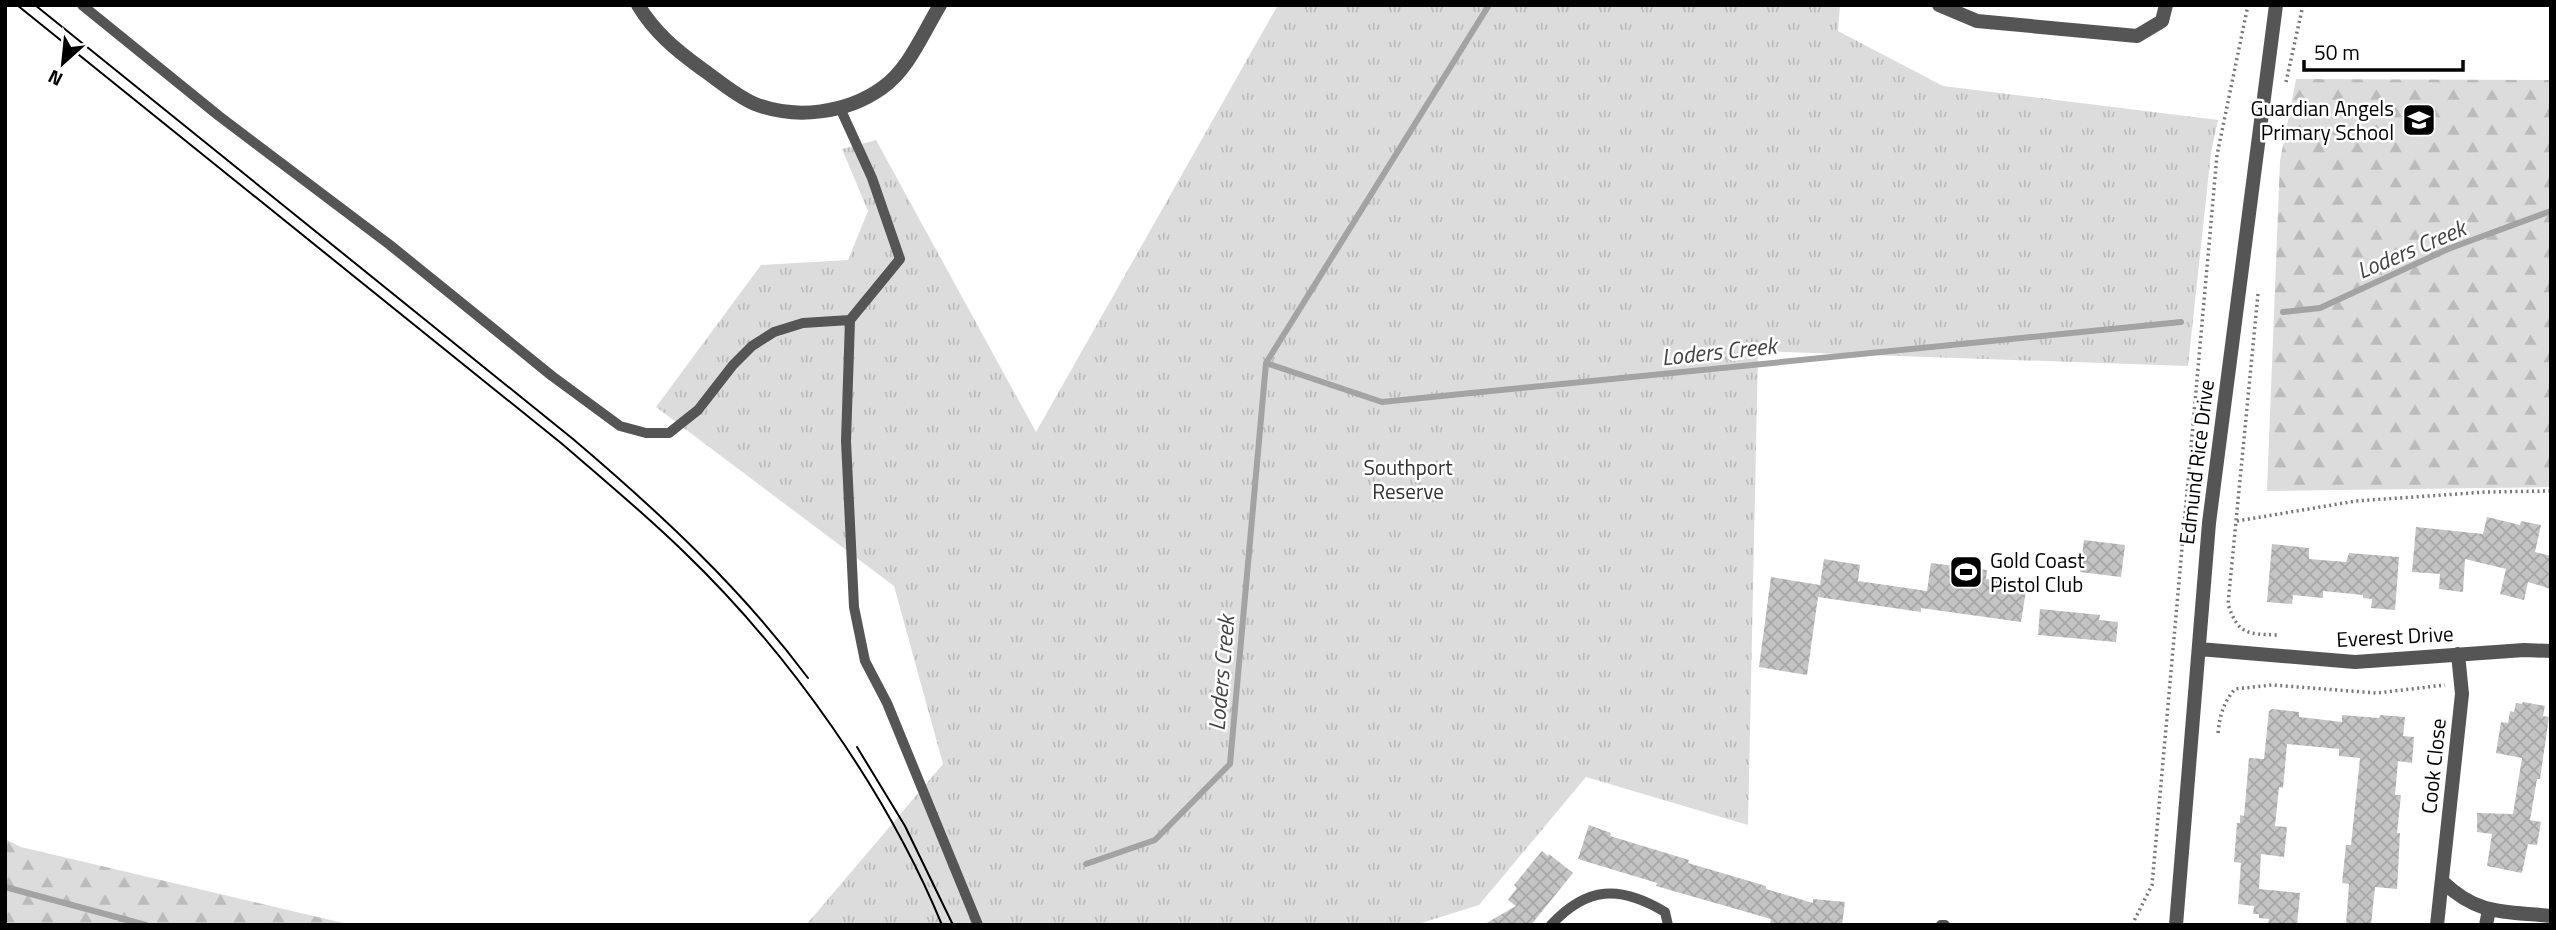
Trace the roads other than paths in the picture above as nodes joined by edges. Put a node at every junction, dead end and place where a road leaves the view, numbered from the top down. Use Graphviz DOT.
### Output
graph roads {
  1 [pos="82,5"];
  2 [pos="638,5"];
  3 [pos="940,5"];
  4 [pos="1940,5"];
  5 [pos="2166,5"];
  6 [pos="2276,5"];
  7 [pos="840,108"];
  8 [pos="850,320"];
  9 [pos="2199,649"];
  10 [pos="2551,651"];
  11 [pos="2458,654"];
  12 [pos="2443,882"];
  13 [pos="2551,916"];
  14 [pos="2488,917"];
  15 [pos="978,925"];
  16 [pos="1550,925"];
  17 [pos="1668,925"];
  18 [pos="2176,925"];
  19 [pos="2437,925"];
  1 -- 8 [label="lane"];
  2 -- 7 [label="street"];
  3 -- 7 [label="street"];
  4 -- 5 [label="street"];
  6 -- 9 [label="street, Edmund Rice Drive"];
  7 -- 8 [label="lane"];
  8 -- 15 [label="lane"];
  9 -- 11 [label="street, Everest Drive"];
  9 -- 18 [label="street, Edmund Rice Drive"];
  10 -- 11 [label="street, Everest Drive"];
  11 -- 12 [label="street, Cook Close"];
  12 -- 14 [label="street"];
  12 -- 19 [label="street, Cook Close"];
  13 -- 14 [label="street"];
  16 -- 17 [label="lane"];
}
